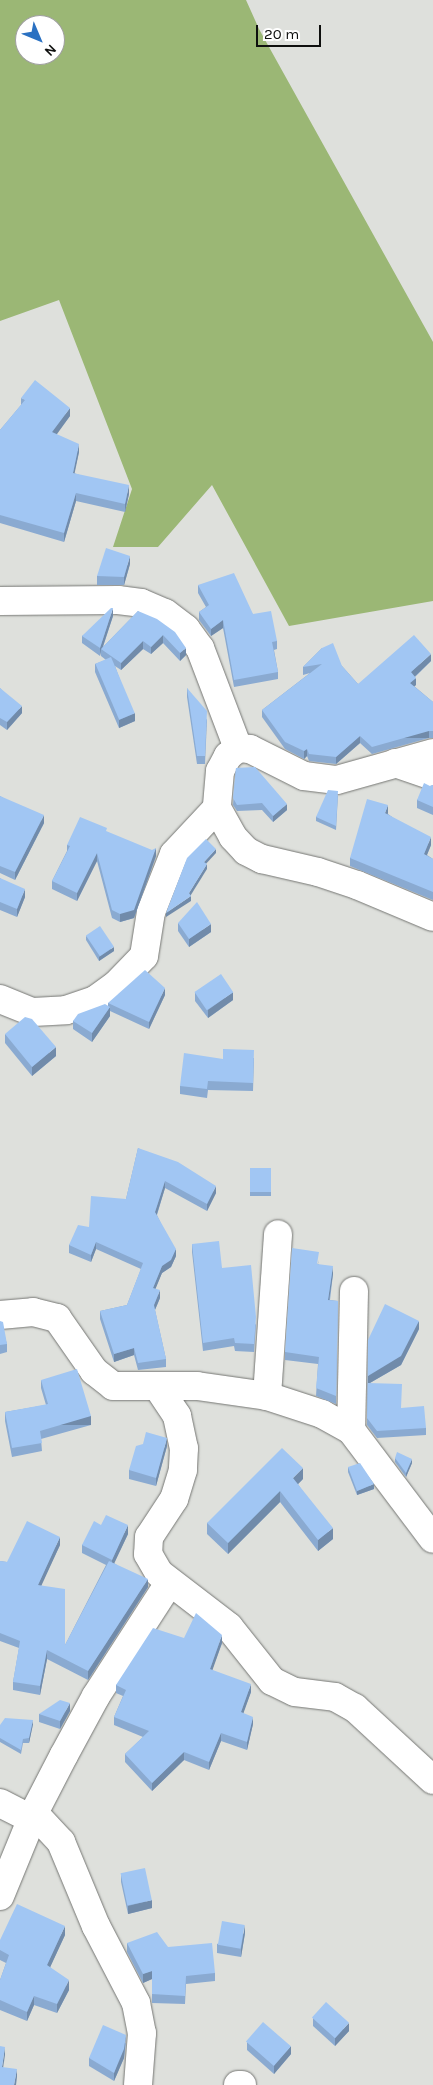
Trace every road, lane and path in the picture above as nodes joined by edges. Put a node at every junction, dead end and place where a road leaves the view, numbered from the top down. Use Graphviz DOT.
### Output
graph roads {
  1 [pos="0,601"];
  2 [pos="238,748"];
  3 [pos="433,753"];
  4 [pos="395,763"];
  5 [pos="433,776"];
  6 [pos="217,808"];
  7 [pos="433,917"];
  8 [pos="0,999"];
  9 [pos="278,1234"];
  10 [pos="354,1291"];
  11 [pos="0,1315"];
  12 [pos="157,1386"];
  13 [pos="267,1396"];
  14 [pos="351,1430"];
  15 [pos="433,1539"];
  16 [pos="169,1583"];
  17 [pos="433,1780"];
  18 [pos="0,1803"];
  19 [pos="33,1816"];
  20 [pos="0,1896"];
  21 [pos="138,2085"];
  22 [pos="238,2085"];
  23 [pos="242,2085"];
  1 -- 2 [label="street"];
  2 -- 4 [label="street"];
  2 -- 6 [label="street"];
  3 -- 4 [label="street"];
  4 -- 5 [label="street"];
  6 -- 7 [label="street"];
  6 -- 8 [label="street"];
  9 -- 13 [label="street"];
  10 -- 14 [label="street"];
  11 -- 12 [label="street"];
  12 -- 13 [label="street"];
  12 -- 16 [label="street"];
  13 -- 14 [label="street"];
  14 -- 15 [label="street"];
  16 -- 17 [label="street"];
  16 -- 19 [label="street"];
  18 -- 19 [label="street"];
  19 -- 20 [label="street"];
  19 -- 21 [label="street"];
  22 -- 23 [label="street"];
}
